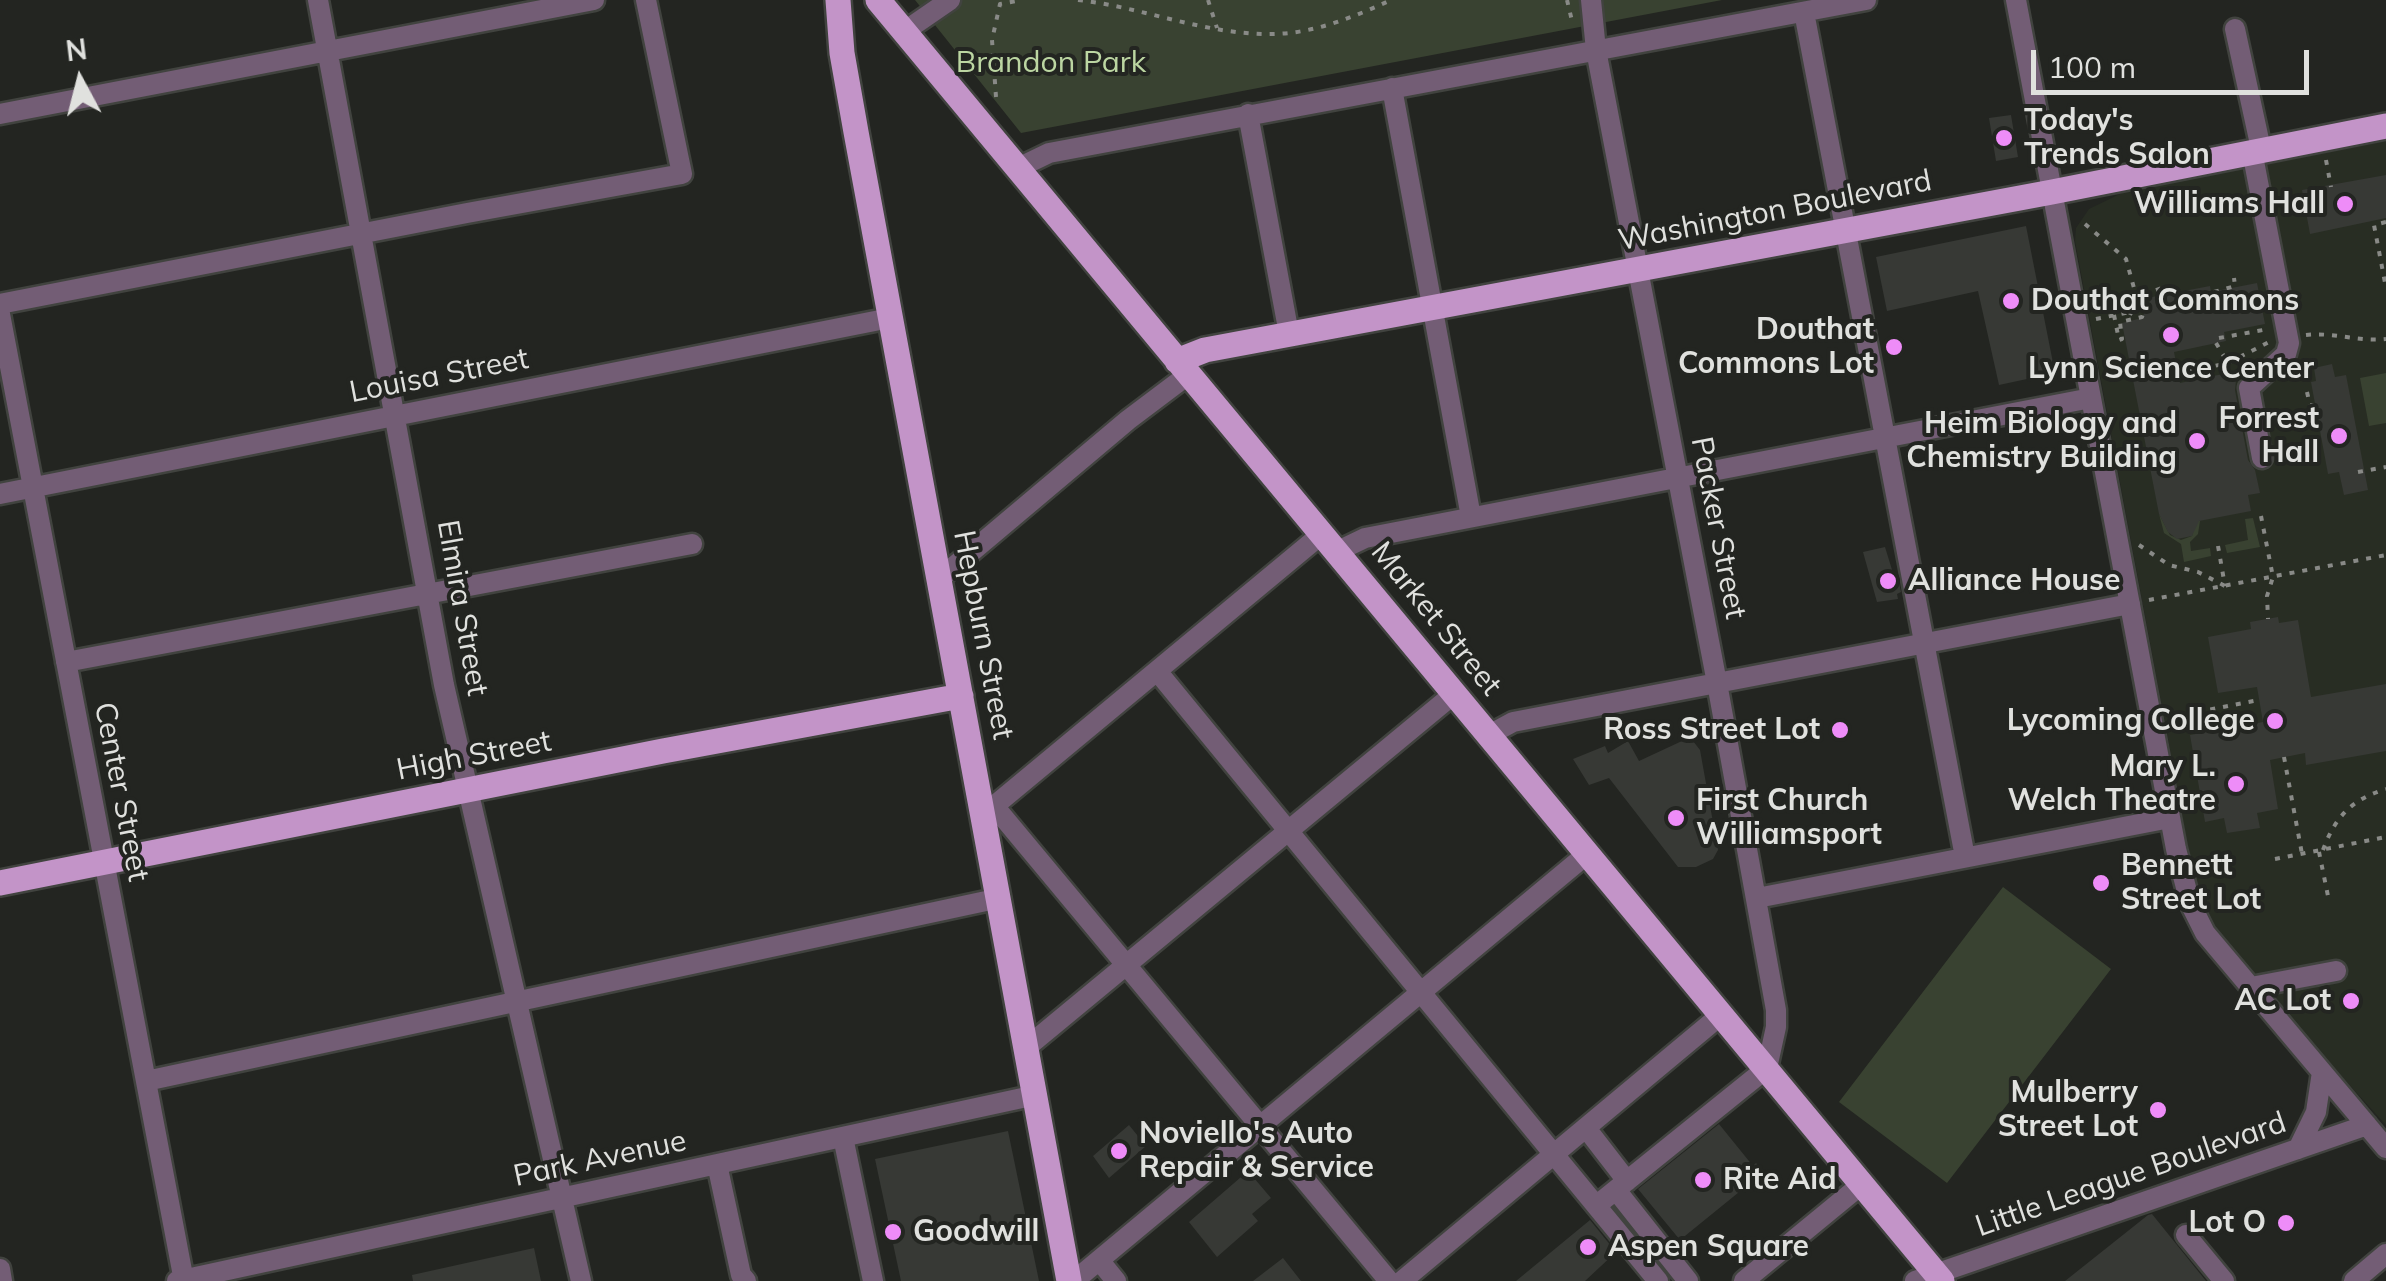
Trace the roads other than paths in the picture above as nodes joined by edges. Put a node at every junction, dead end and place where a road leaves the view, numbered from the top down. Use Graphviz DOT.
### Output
graph roads {
  1 [pos="318,0"];
  2 [pos="594,0"];
  3 [pos="646,0"];
  4 [pos="838,0"];
  5 [pos="878,0"];
  6 [pos="950,0"];
  7 [pos="1591,0"];
  8 [pos="1866,0"];
  9 [pos="2016,0"];
  10 [pos="1804,12"];
  11 [pos="2235,30"];
  12 [pos="905,31"];
  13 [pos="1596,50"];
  14 [pos="328,51"];
  15 [pos="1392,88"];
  16 [pos="0,114"];
  17 [pos="1248,114"];
  18 [pos="2386,126"];
  19 [pos="2256,150"];
  20 [pos="1018,168"];
  21 [pos="2052,192"];
  22 [pos="1845,231"];
  23 [pos="362,234"];
  24 [pos="1638,269"];
  25 [pos="0,304"];
  26 [pos="1434,307"];
  27 [pos="0,314"];
  28 [pos="890,318"];
  29 [pos="1289,334"];
  30 [pos="1183,367"];
  31 [pos="2091,398"];
  32 [pos="396,414"];
  33 [pos="1886,438"];
  34 [pos="2262,458"];
  35 [pos="1677,478"];
  36 [pos="33,488"];
  37 [pos="0,494"];
  38 [pos="1471,517"];
  39 [pos="1331,542"];
  40 [pos="692,544"];
  41 [pos="938,580"];
  42 [pos="428,594"];
  43 [pos="2139,602"];
  44 [pos="1923,644"];
  45 [pos="66,662"];
  46 [pos="1156,672"];
  47 [pos="1717,683"];
  48 [pos="1455,693"];
  49 [pos="960,696"];
  50 [pos="1490,735"];
  51 [pos="466,790"];
  52 [pos="988,807"];
  53 [pos="2170,818"];
  54 [pos="1287,832"];
  55 [pos="1587,854"];
  56 [pos="1965,857"];
  57 [pos="104,864"];
  58 [pos="0,883"];
  59 [pos="1000,898"];
  60 [pos="1756,898"];
  61 [pos="1126,965"];
  62 [pos="2336,971"];
  63 [pos="2251,987"];
  64 [pos="1420,993"];
  65 [pos="516,1002"];
  66 [pos="1722,1014"];
  67 [pos="1027,1047"];
  68 [pos="1766,1068"];
  69 [pos="2322,1072"];
  70 [pos="146,1081"];
  71 [pos="1036,1095"];
  72 [pos="2366,1125"];
  73 [pos="1260,1126"];
  74 [pos="1586,1128"];
  75 [pos="843,1137"];
  76 [pos="2386,1148"];
  77 [pos="2298,1149"];
  78 [pos="1555,1154"];
  79 [pos="718,1164"];
  80 [pos="1862,1184"];
  81 [pos="1622,1186"];
  82 [pos="562,1198"];
  83 [pos="1597,1205"];
  84 [pos="2186,1235"];
  85 [pos="2386,1254"];
  86 [pos="1099,1260"];
  87 [pos="0,1270"];
  88 [pos="1931,1279"];
  89 [pos="2,1281"];
  90 [pos="182,1281"];
  91 [pos="581,1281"];
  92 [pos="746,1281"];
  93 [pos="873,1281"];
  94 [pos="1072,1281"];
  95 [pos="1116,1281"];
  96 [pos="1389,1281"];
  97 [pos="1402,1281"];
  98 [pos="1658,1281"];
  99 [pos="1688,1281"];
  100 [pos="1744,1281"];
  101 [pos="2224,1281"];
  102 [pos="2354,1281"];
  1 -- 14 [label="street, Elmira Street"];
  2 -- 14 [label="street"];
  3 -- 23 [label="street"];
  4 -- 28 [label="main road, Hepburn Street"];
  5 -- 12 [label="main road, Market Street"];
  6 -- 12 [label="street"];
  7 -- 13 [label="street, Packer Street"];
  8 -- 10 [label="street"];
  9 -- 21 [label="street"];
  10 -- 13 [label="street"];
  10 -- 22 [label="street"];
  11 -- 19 [label="street"];
  12 -- 20 [label="main road, Market Street"];
  13 -- 15 [label="street"];
  13 -- 24 [label="street, Packer Street"];
  14 -- 16 [label="street"];
  14 -- 23 [label="street, Elmira Street"];
  15 -- 17 [label="street"];
  15 -- 26 [label="street"];
  17 -- 20 [label="street"];
  17 -- 29 [label="street"];
  18 -- 19 [label="main road, Washington Boulevard"];
  19 -- 21 [label="main road, Washington Boulevard"];
  19 -- 34 [label="street"];
  20 -- 30 [label="main road, Market Street"];
  21 -- 22 [label="main road, Washington Boulevard"];
  21 -- 31 [label="street"];
  22 -- 24 [label="main road, Washington Boulevard"];
  22 -- 33 [label="street"];
  23 -- 25 [label="street"];
  23 -- 32 [label="street, Elmira Street"];
  24 -- 26 [label="main road, Washington Boulevard"];
  24 -- 35 [label="street, Packer Street"];
  26 -- 29 [label="main road, Washington Boulevard"];
  26 -- 38 [label="street"];
  27 -- 36 [label="street, Center Street"];
  28 -- 32 [label="street, Louisa Street"];
  28 -- 41 [label="main road, Hepburn Street"];
  29 -- 30 [label="main road, Washington Boulevard"];
  30 -- 39 [label="main road, Market Street"];
  30 -- 41 [label="street"];
  31 -- 33 [label="street"];
  31 -- 43 [label="street"];
  32 -- 36 [label="street, Louisa Street"];
  32 -- 42 [label="street, Elmira Street"];
  33 -- 35 [label="street"];
  33 -- 44 [label="street"];
  35 -- 38 [label="street"];
  35 -- 47 [label="street, Packer Street"];
  36 -- 37 [label="street, Louisa Street"];
  36 -- 45 [label="street, Center Street"];
  38 -- 39 [label="street"];
  39 -- 46 [label="street"];
  39 -- 48 [label="main road, Market Street"];
  40 -- 42 [label="street"];
  41 -- 49 [label="main road, Hepburn Street"];
  42 -- 45 [label="street"];
  42 -- 51 [label="street, Elmira Street"];
  43 -- 44 [label="street"];
  43 -- 53 [label="street"];
  44 -- 47 [label="street"];
  44 -- 56 [label="street"];
  45 -- 57 [label="street, Center Street"];
  46 -- 52 [label="street"];
  46 -- 54 [label="street"];
  47 -- 50 [label="street"];
  47 -- 60 [label="street, Packer Street"];
  48 -- 50 [label="main road, Market Street"];
  48 -- 54 [label="street"];
  49 -- 51 [label="main road, High Street"];
  49 -- 52 [label="main road, Hepburn Street"];
  50 -- 55 [label="main road, Market Street"];
  51 -- 57 [label="main road, High Street"];
  51 -- 65 [label="street, Elmira Street"];
  52 -- 59 [label="main road, Hepburn Street"];
  52 -- 61 [label="street"];
  53 -- 56 [label="street"];
  53 -- 63 [label="street"];
  54 -- 61 [label="street"];
  54 -- 64 [label="street"];
  55 -- 64 [label="street"];
  55 -- 66 [label="main road, Market Street"];
  56 -- 60 [label="street"];
  57 -- 58 [label="main road, High Street"];
  57 -- 70 [label="street, Center Street"];
  59 -- 65 [label="street"];
  59 -- 67 [label="main road, Hepburn Street"];
  60 -- 68 [label="street, Packer Street"];
  61 -- 67 [label="street"];
  61 -- 73 [label="street"];
  62 -- 63 [label="street"];
  63 -- 69 [label="street"];
  64 -- 73 [label="street"];
  64 -- 78 [label="street"];
  65 -- 70 [label="street"];
  65 -- 82 [label="street, Elmira Street"];
  66 -- 68 [label="main road, Market Street"];
  66 -- 74 [label="street"];
  67 -- 71 [label="main road, Hepburn Street"];
  68 -- 80 [label="main road, Market Street"];
  68 -- 81 [label="street"];
  69 -- 72 [label="street"];
  69 -- 77 [label="street"];
  70 -- 90 [label="street, Center Street"];
  71 -- 75 [label="street, Park Avenue"];
  71 -- 94 [label="main road, Hepburn Street"];
  72 -- 76 [label="street"];
  72 -- 77 [label="street, Little League Boulevard"];
  73 -- 86 [label="street"];
  73 -- 96 [label="street"];
  74 -- 78 [label="street"];
  74 -- 81 [label="street"];
  75 -- 79 [label="street, Park Avenue"];
  75 -- 93 [label="street"];
  77 -- 88 [label="street, Little League Boulevard"];
  78 -- 83 [label="street"];
  78 -- 97 [label="street"];
  79 -- 82 [label="street, Park Avenue"];
  79 -- 92 [label="street"];
  80 -- 88 [label="main road, Market Street"];
  80 -- 100 [label="street"];
  81 -- 83 [label="street"];
  81 -- 99 [label="street"];
  82 -- 90 [label="street, Park Avenue"];
  82 -- 91 [label="street, Elmira Street"];
  83 -- 98 [label="street"];
  84 -- 101 [label="street"];
  85 -- 102 [label="street"];
  86 -- 94 [label="street"];
  86 -- 95 [label="street"];
  87 -- 89 [label="street"];
}
